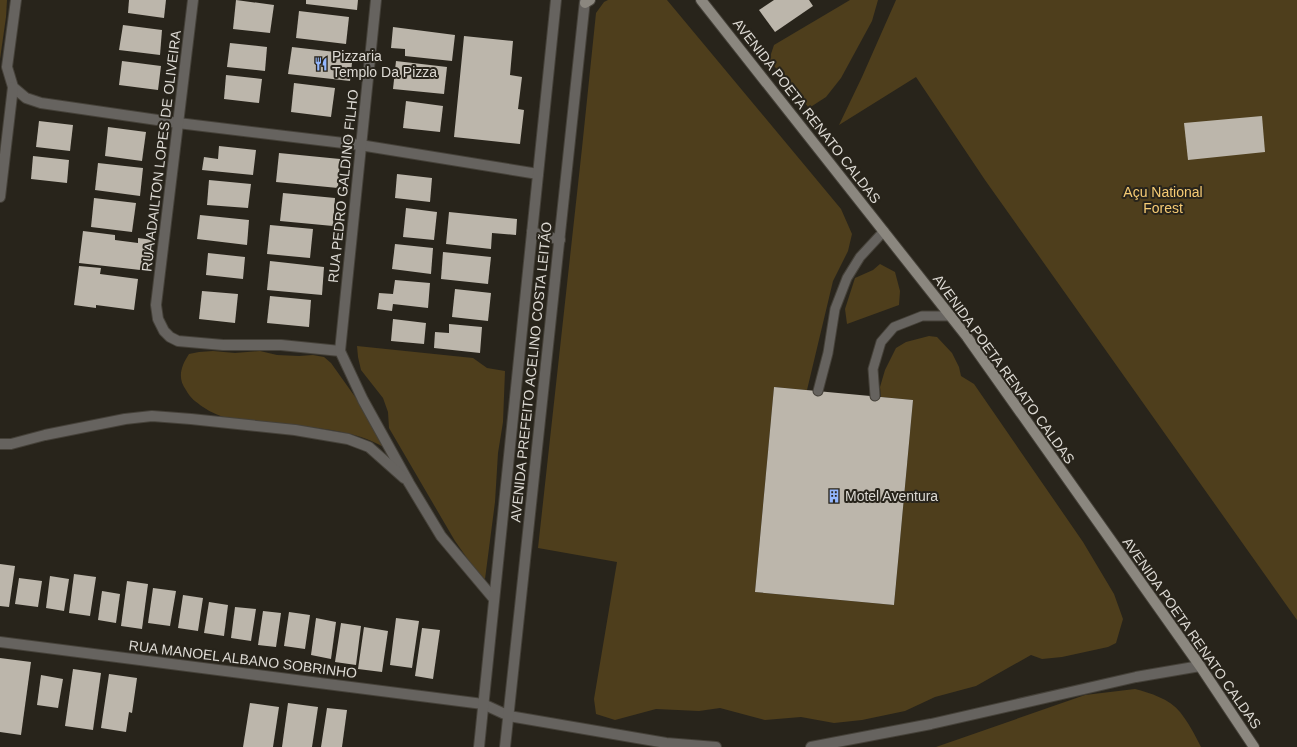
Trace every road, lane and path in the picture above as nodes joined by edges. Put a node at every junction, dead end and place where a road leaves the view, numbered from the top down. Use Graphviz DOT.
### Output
graph roads {
  1 [pos="16,0"];
  2 [pos="193,0"];
  3 [pos="376,0"];
  4 [pos="556,0"];
  5 [pos="701,0"];
  6 [pos="587,1"];
  7 [pos="13,87"];
  8 [pos="178,122"];
  9 [pos="360,145"];
  10 [pos="538,174"];
  11 [pos="0,197"];
  12 [pos="884,231"];
  13 [pos="532,232"];
  14 [pos="560,240"];
  15 [pos="951,316"];
  16 [pos="340,352"];
  17 [pos="818,391"];
  18 [pos="875,396"];
  19 [pos="0,444"];
  20 [pos="409,483"];
  21 [pos="494,599"];
  22 [pos="0,642"];
  23 [pos="1200,666"];
  24 [pos="483,704"];
  25 [pos="509,716"];
  26 [pos="479,747"];
  27 [pos="505,747"];
  28 [pos="716,747"];
  29 [pos="811,747"];
  30 [pos="1254,747"];
  1 -- 7 [label="street"];
  2 -- 8 [label="street, RUA ADAILTON LOPES DE OLIVEIRA"];
  3 -- 9 [label="street, RUA PEDRO GALDINO FILHO"];
  4 -- 10 [label="street, AVENIDA PREFEITO ACELINO COSTA LEITÃO"];
  5 -- 12 [label="main road, AVENIDA POETA RENATO CALDAS"];
  6 -- 14 [label="street, AVENIDA PREFEITO ACELINO COSTA LEITÃO"];
  7 -- 8 [label="street"];
  7 -- 11 [label="street"];
  8 -- 9 [label="street"];
  8 -- 16 [label="street, RUA ADAILTON LOPES DE OLIVEIRA"];
  9 -- 10 [label="street"];
  9 -- 16 [label="street, RUA PEDRO GALDINO FILHO"];
  10 -- 13 [label="street, AVENIDA PREFEITO ACELINO COSTA LEITÃO"];
  12 -- 15 [label="main road, AVENIDA POETA RENATO CALDAS"];
  12 -- 17 [label="lane"];
  13 -- 14 [label="street"];
  13 -- 21 [label="street, AVENIDA PREFEITO ACELINO COSTA LEITÃO"];
  14 -- 25 [label="street, AVENIDA PREFEITO ACELINO COSTA LEITÃO"];
  15 -- 18 [label="lane"];
  15 -- 23 [label="main road, AVENIDA POETA RENATO CALDAS"];
  16 -- 20 [label="street"];
  19 -- 20 [label="street"];
  20 -- 21 [label="street"];
  21 -- 24 [label="street, AVENIDA PREFEITO ACELINO COSTA LEITÃO"];
  22 -- 24 [label="street, RUA MANOEL ALBANO SOBRINHO"];
  23 -- 29 [label="street"];
  23 -- 30 [label="main road, AVENIDA POETA RENATO CALDAS"];
  24 -- 25 [label="street, RUA MANOEL ALBANO SOBRINHO"];
  24 -- 26 [label="street, AVENIDA PREFEITO ACELINO COSTA LEITÃO"];
  25 -- 27 [label="street, AVENIDA PREFEITO ACELINO COSTA LEITÃO"];
  25 -- 28 [label="street, RUA MANOEL ALBANO SOBRINHO"];
}
